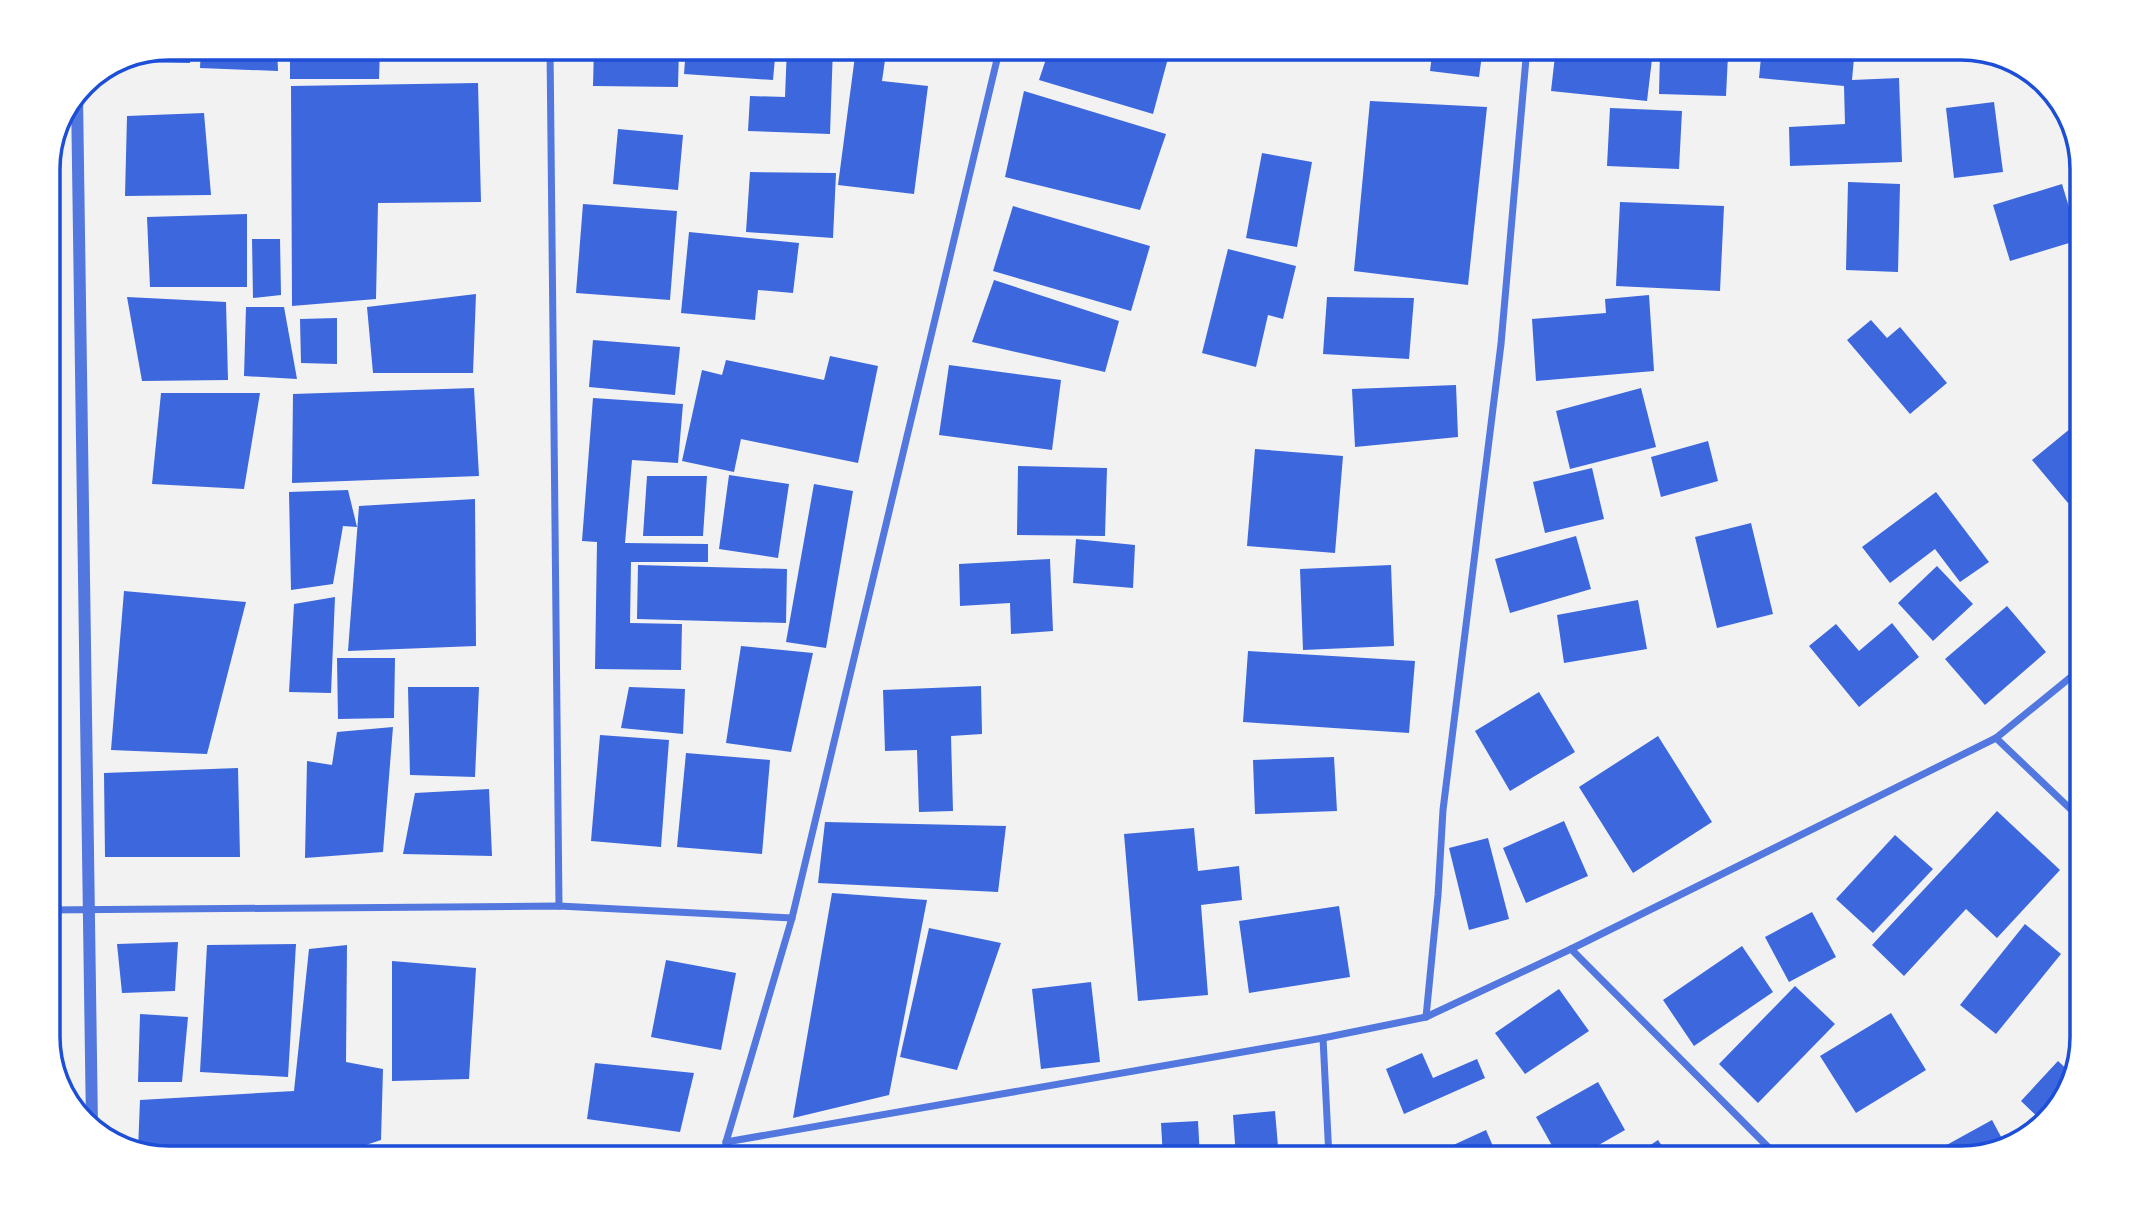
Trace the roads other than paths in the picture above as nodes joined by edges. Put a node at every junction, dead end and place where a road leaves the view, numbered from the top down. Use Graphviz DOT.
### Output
graph roads {
  1 [pos="550,59"];
  2 [pos="997,59"];
  3 [pos="1526,59"];
  4 [pos="77,110"];
  5 [pos="2070,678"];
  6 [pos="1996,738"];
  7 [pos="2070,808"];
  8 [pos="559,906"];
  9 [pos="60,910"];
  10 [pos="87,910"];
  11 [pos="792,918"];
  12 [pos="1572,949"];
  13 [pos="1426,1017"];
  14 [pos="1323,1038"];
  15 [pos="92,1115"];
  16 [pos="726,1142"];
  17 [pos="725,1146"];
  18 [pos="1328,1146"];
  19 [pos="1767,1146"];
  1 -- 8 [label="street"];
  2 -- 11 [label="street"];
  3 -- 13 [label="street"];
  4 -- 10 [label="street"];
  5 -- 6 [label="street"];
  6 -- 7 [label="street"];
  6 -- 12 [label="street"];
  8 -- 10 [label="street"];
  8 -- 11 [label="street"];
  9 -- 10 [label="street"];
  10 -- 15 [label="street"];
  11 -- 16 [label="street"];
  12 -- 13 [label="street"];
  12 -- 19 [label="street"];
  13 -- 14 [label="street"];
  14 -- 16 [label="street"];
  14 -- 18 [label="street"];
  16 -- 17 [label="street"];
}
